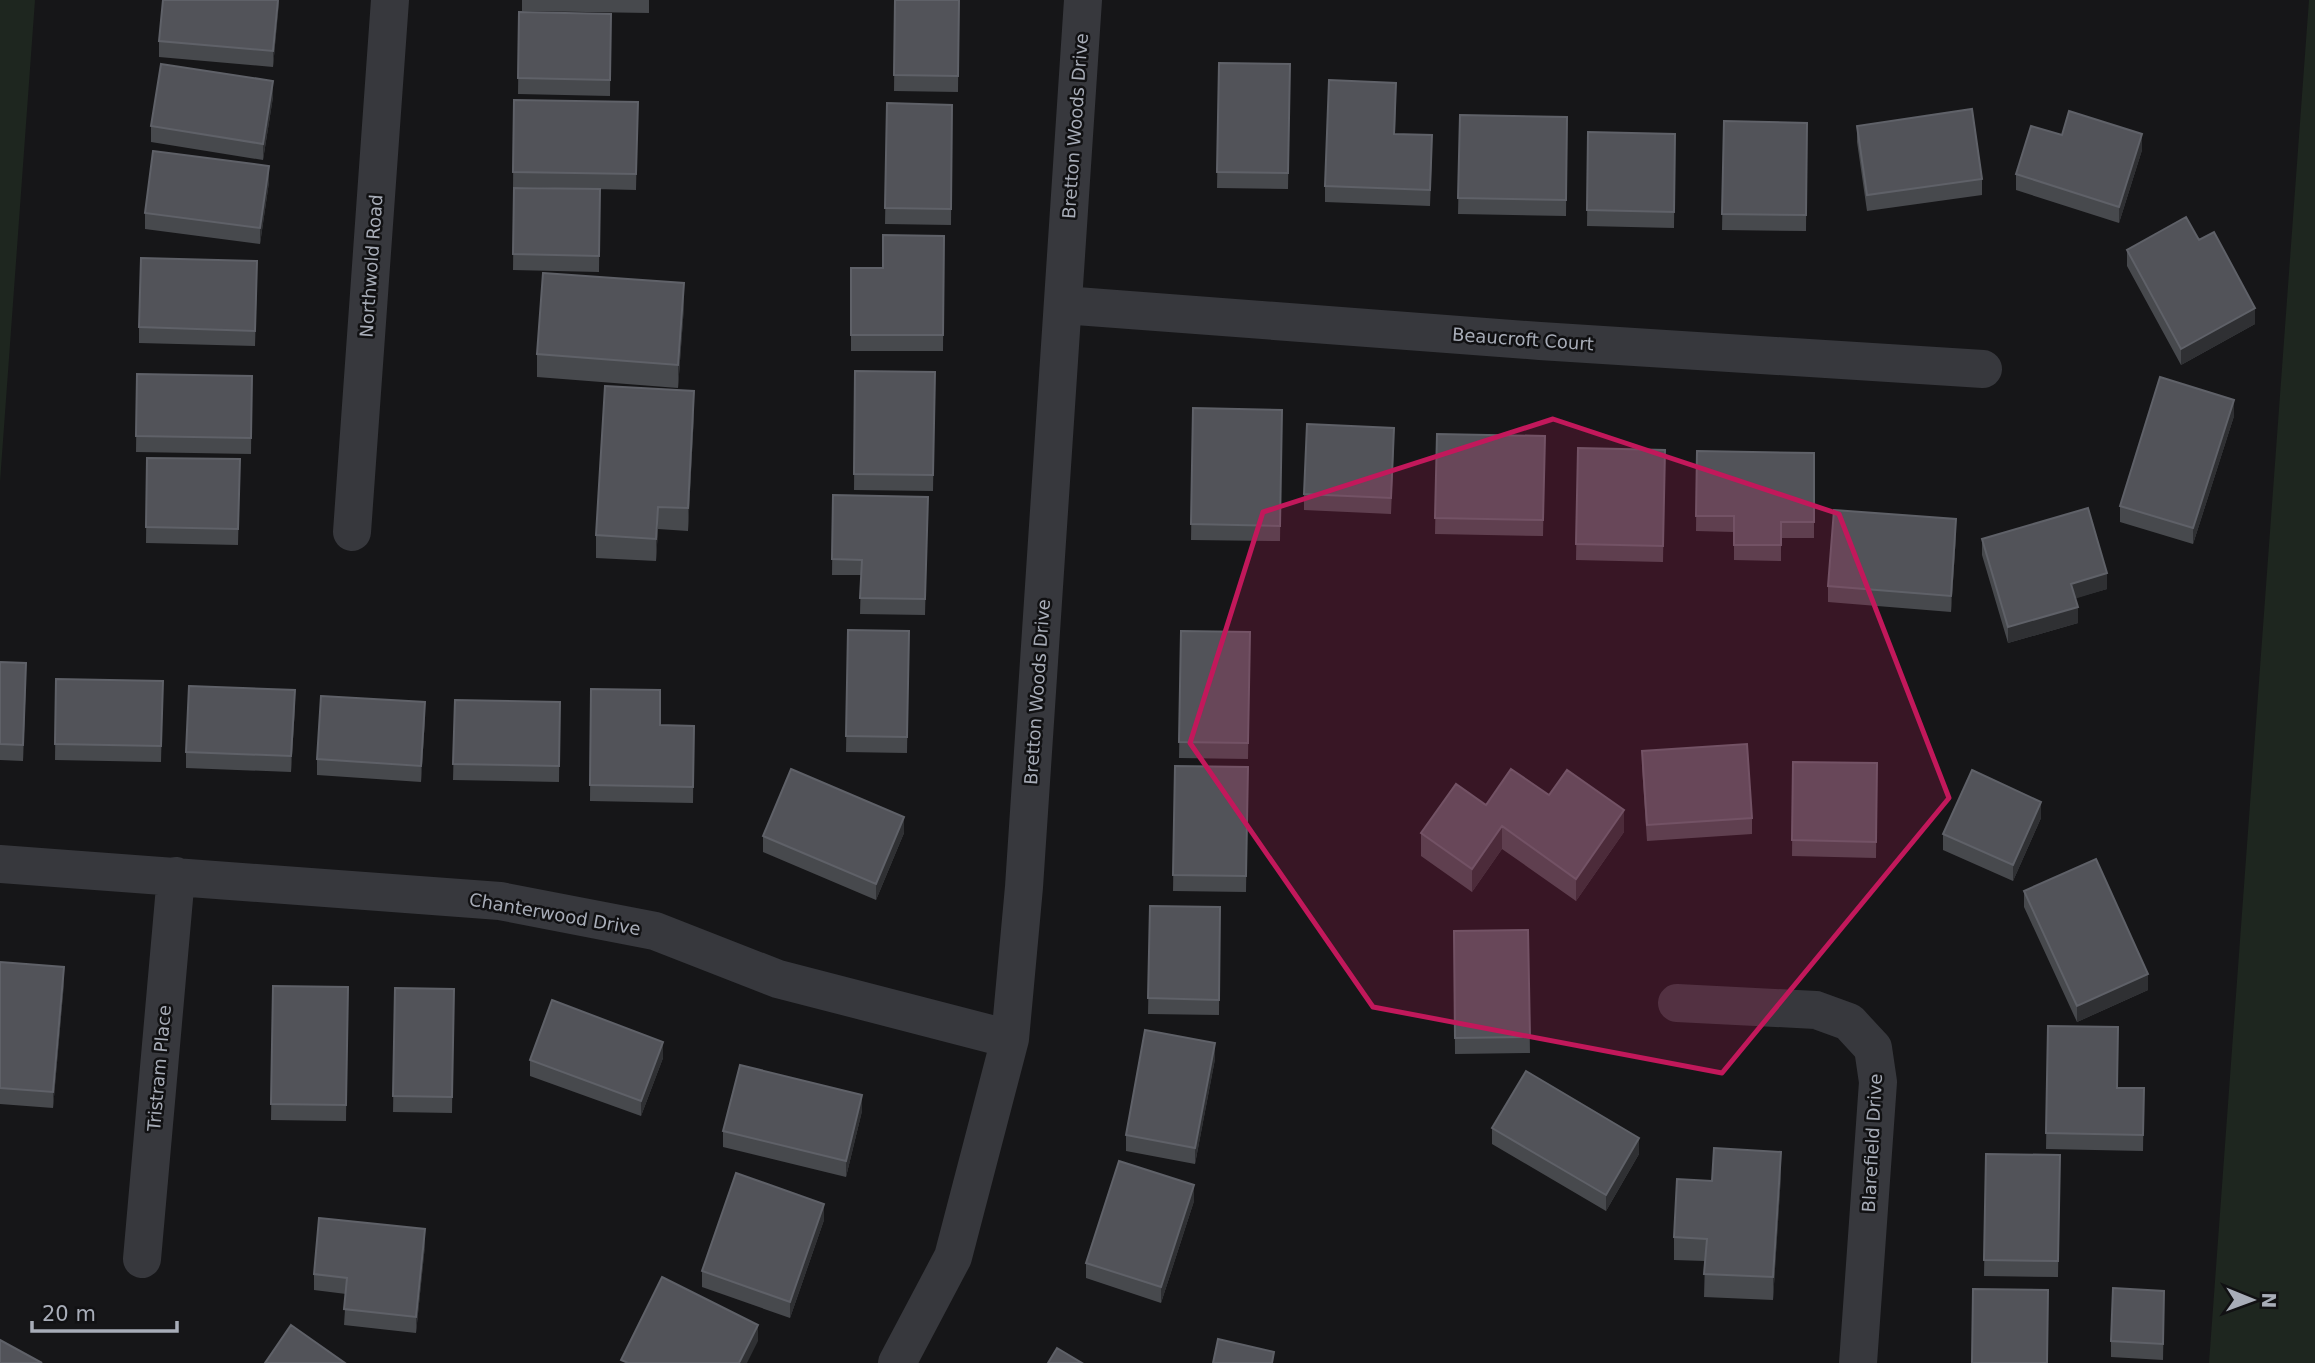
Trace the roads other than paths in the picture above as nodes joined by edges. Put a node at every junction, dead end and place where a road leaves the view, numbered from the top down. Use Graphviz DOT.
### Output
graph roads {
  1 [pos="390,0"];
  2 [pos="1083,0"];
  3 [pos="1063,305"];
  4 [pos="1983,369"];
  5 [pos="352,532"];
  6 [pos="0,864"];
  7 [pos="176,876"];
  8 [pos="1677,1003"];
  9 [pos="1010,1039"];
  10 [pos="142,1259"];
  11 [pos="897,1363"];
  12 [pos="1858,1363"];
  1 -- 5 [label="street, Northwold Road"];
  2 -- 3 [label="street, Bretton Woods Drive"];
  3 -- 4 [label="street, Beaucroft Court"];
  3 -- 9 [label="street, Bretton Woods Drive"];
  6 -- 7 [label="street, Chanterwood Drive"];
  7 -- 9 [label="street, Chanterwood Drive"];
  7 -- 10 [label="street, Tristram Place"];
  8 -- 12 [label="street, Blarefield Drive"];
  9 -- 11 [label="street, Bretton Woods Drive"];
}
